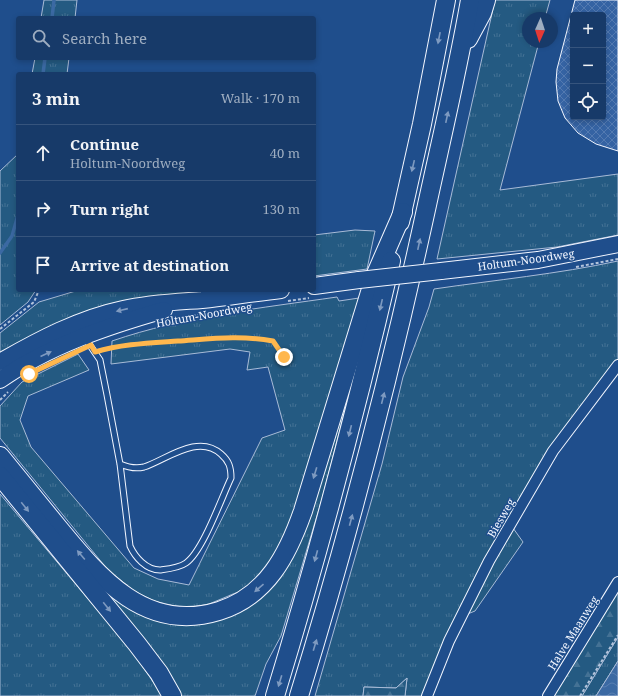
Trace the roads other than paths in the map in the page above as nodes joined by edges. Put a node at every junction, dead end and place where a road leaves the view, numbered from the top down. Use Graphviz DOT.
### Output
graph roads {
  1 [pos="446,0"];
  2 [pos="470,0"];
  3 [pos="486,0"];
  4 [pos="460,53"];
  5 [pos="403,212"];
  6 [pos="618,244"];
  7 [pos="316,291"];
  8 [pos="282,296"];
  9 [pos="80,331"];
  10 [pos="0,362"];
  11 [pos="618,365"];
  12 [pos="6,383"];
  13 [pos="0,456"];
  14 [pos="120,464"];
  15 [pos="0,476"];
  16 [pos="618,582"];
  17 [pos="172,696"];
  18 [pos="275,696"];
  19 [pos="299,696"];
  20 [pos="427,696"];
  21 [pos="548,696"];
  1 -- 5 [label="highway, one-way"];
  2 -- 4 [label="highway"];
  3 -- 4 [label="highway"];
  19 -- 4 [label="highway, one-way"];
  5 -- 13 [label="highway, one-way"];
  5 -- 18 [label="highway, one-way"];
  6 -- 7 [label="main road, Holtum-Noordweg, bridge"];
  8 -- 9 [label="main road, Holtum-Noordweg"];
  9 -- 10 [label="main road, Holtum-Noordweg"];
  12 -- 9 [label="main road, Holtum-Noordweg, one-way"];
  9 -- 14 [label="lane"];
  11 -- 20 [label="street, Biesweg"];
  14 -- 14 [label="lane"];
  15 -- 17 [label="highway, one-way"];
  16 -- 21 [label="street, Halve Maanweg"];
}
